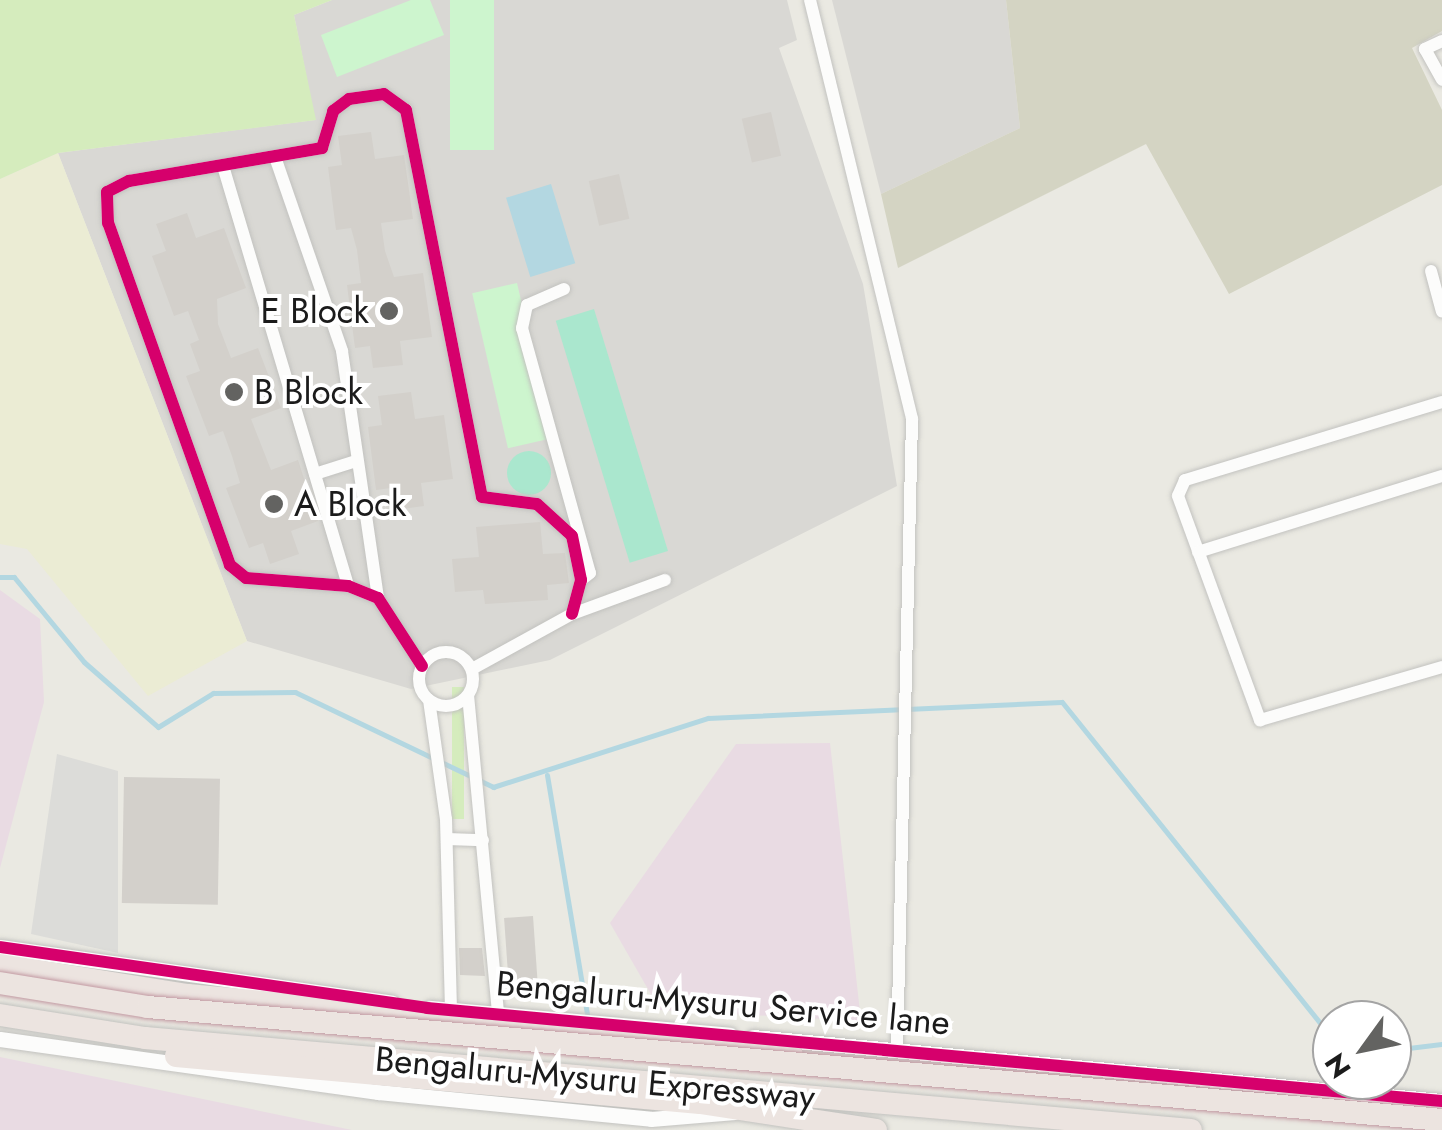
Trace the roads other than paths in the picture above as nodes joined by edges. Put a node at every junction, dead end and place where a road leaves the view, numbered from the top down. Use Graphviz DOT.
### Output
graph roads {
  1 [pos="810,0"];
  2 [pos="1442,41"];
  3 [pos="1442,80"];
  4 [pos="275,156"];
  5 [pos="223,166"];
  6 [pos="1431,270"];
  7 [pos="564,289"];
  8 [pos="1442,312"];
  9 [pos="1442,402"];
  10 [pos="356,461"];
  11 [pos="315,474"];
  12 [pos="1442,476"];
  13 [pos="1198,552"];
  14 [pos="581,580"];
  15 [pos="665,580"];
  16 [pos="348,586"];
  17 [pos="378,598"];
  18 [pos="572,614"];
  19 [pos="422,666"];
  20 [pos="1442,667"];
  21 [pos="472,669"];
  22 [pos="468,695"];
  23 [pos="429,700"];
  24 [pos="447,840"];
  25 [pos="483,840"];
  26 [pos="2,966"];
  27 [pos="451,1008"];
  28 [pos="498,1012"];
  29 [pos="0,1013"];
  30 [pos="0,1027"];
  31 [pos="0,1039"];
  32 [pos="897,1050"];
  33 [pos="299,1076"];
  34 [pos="1442,1101"];
  35 [pos="1442,1110"];
  36 [pos="1442,1120"];
  37 [pos="876,1130"];
  38 [pos="1191,1130"];
  1 -- 32 [label="street"];
  2 -- 3 [label="street"];
  4 -- 5 [label="street"];
  4 -- 10 [label="street"];
  4 -- 14 [label="street"];
  5 -- 11 [label="street"];
  5 -- 16 [label="street"];
  6 -- 8 [label="street"];
  7 -- 14 [label="street"];
  9 -- 13 [label="street"];
  10 -- 11 [label="street"];
  10 -- 17 [label="street"];
  11 -- 16 [label="street"];
  12 -- 13 [label="street"];
  13 -- 20 [label="street"];
  14 -- 18 [label="street"];
  15 -- 18 [label="street"];
  16 -- 17 [label="street"];
  17 -- 19 [label="street"];
  18 -- 21 [label="street"];
  19 -- 21 [label="street"];
  19 -- 23 [label="street"];
  21 -- 22 [label="street"];
  22 -- 23 [label="street"];
  22 -- 25 [label="street"];
  23 -- 24 [label="street"];
  24 -- 25 [label="street"];
  24 -- 27 [label="street"];
  25 -- 28 [label="street"];
  26 -- 27 [label="street, Bengaluru-Mysuru Service lane"];
  26 -- 29 [label="highway"];
  26 -- 35 [label="highway"];
  26 -- 36 [label="highway, bridge"];
  27 -- 28 [label="street, Bengaluru-Mysuru Service lane"];
  28 -- 32 [label="street, Bengaluru-Mysuru Service lane"];
  29 -- 38 [label="highway, Bengaluru-Mysuru Expressway"];
  30 -- 33 [label="highway, Bengaluru-Mysuru Expressway"];
  31 -- 33 [label="street, Bengaluru-Mysuru Expressway"];
  32 -- 34 [label="street, Bengaluru-Mysuru Service lane"];
  33 -- 37 [label="highway, Bengaluru-Mysuru Expressway"];
}
